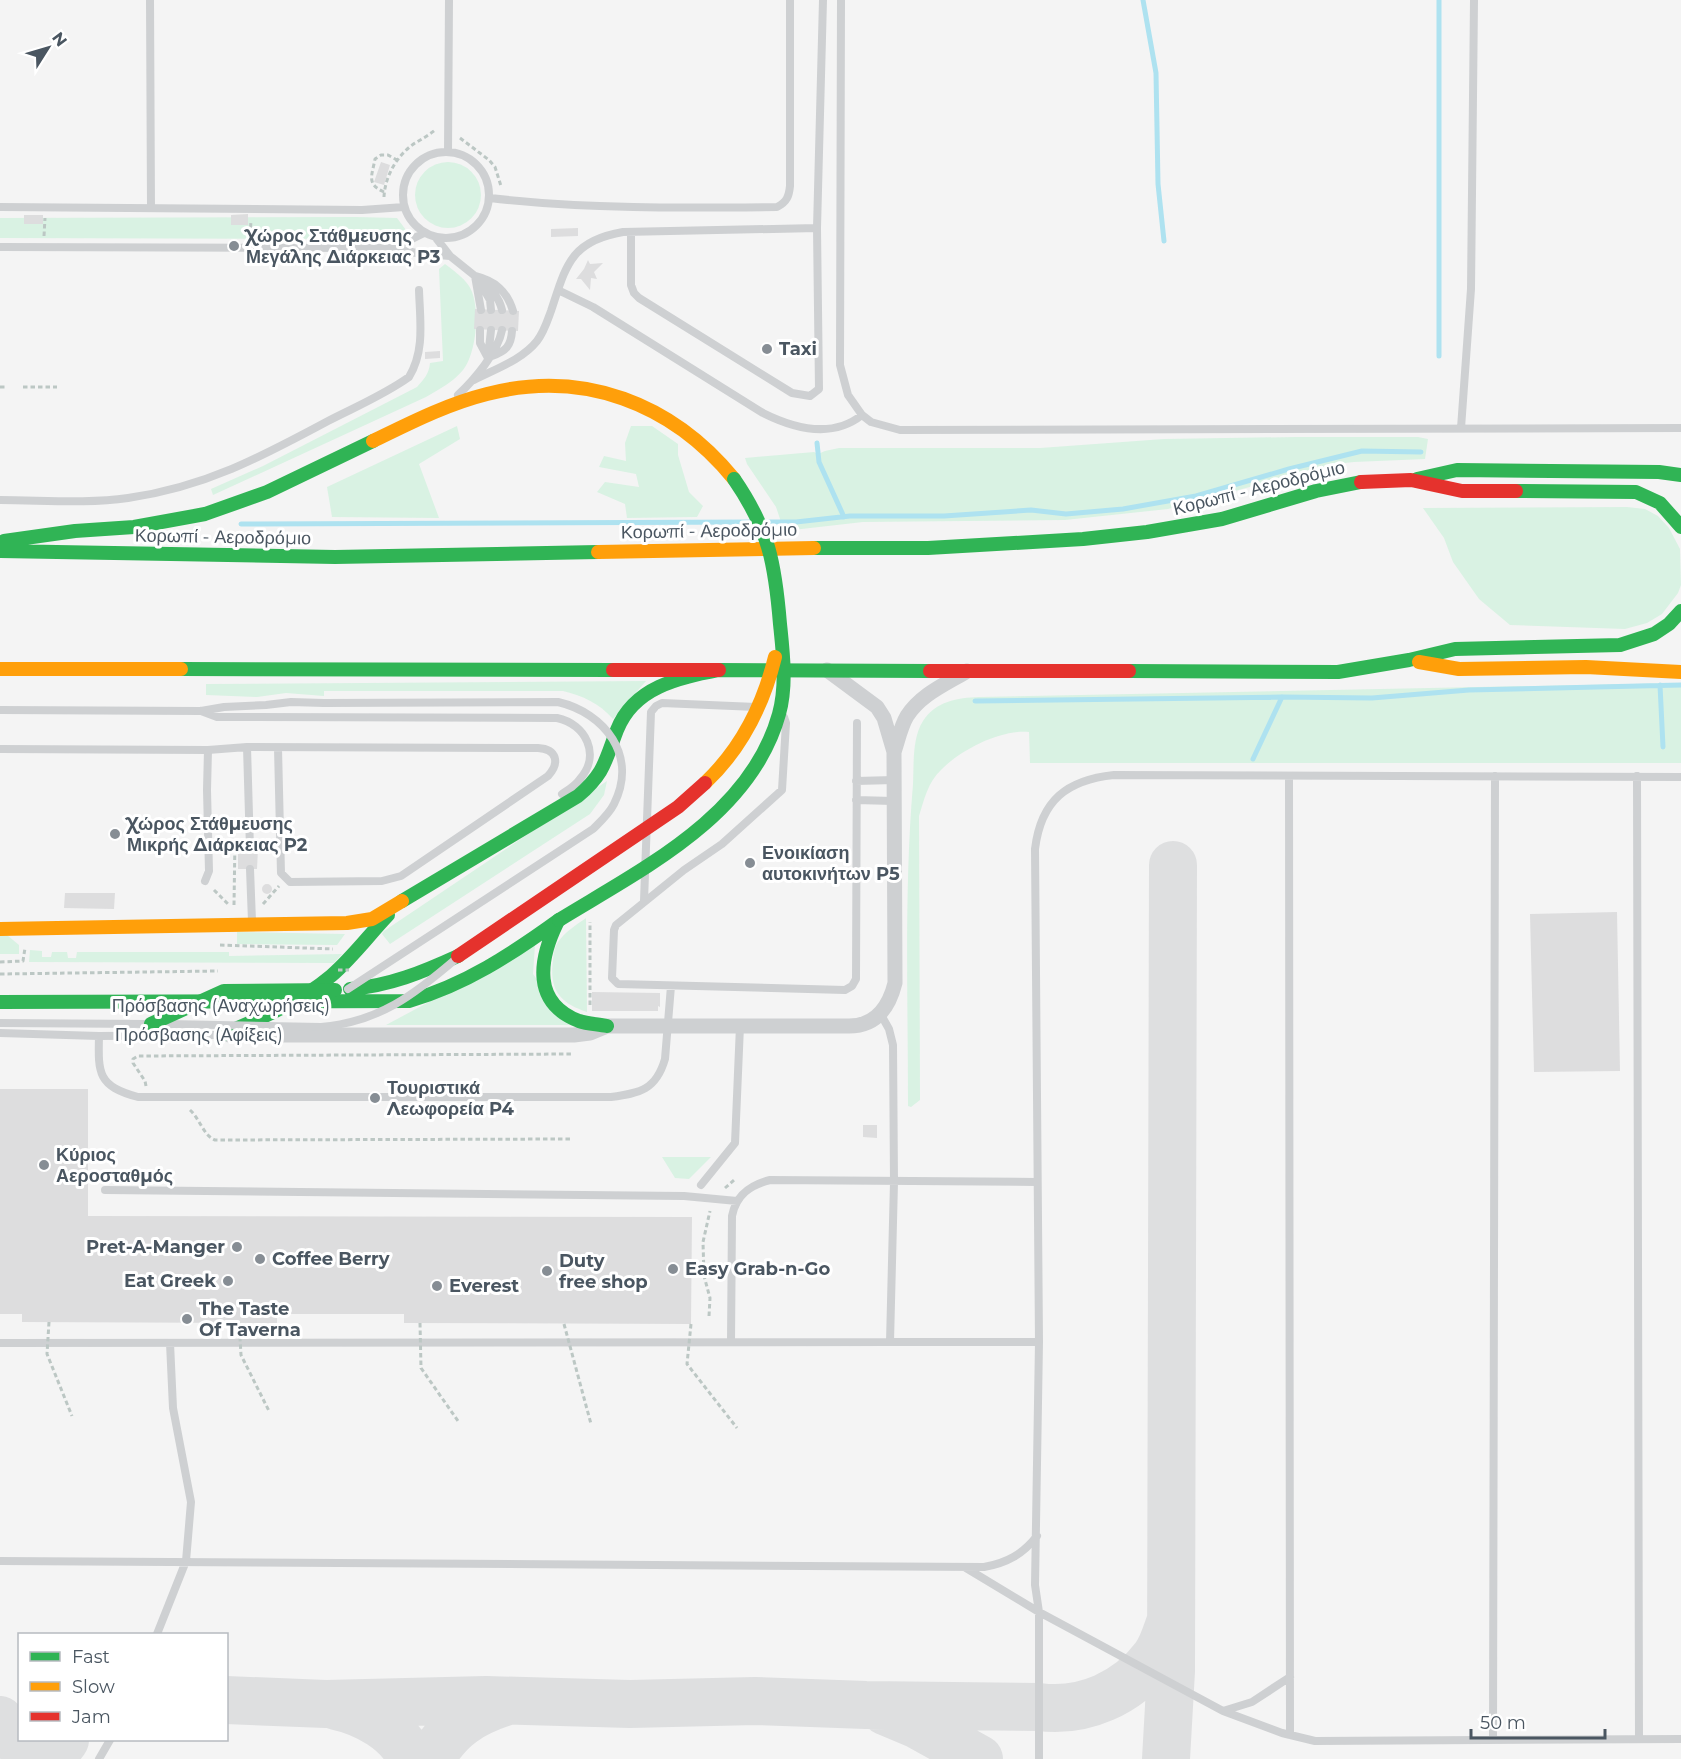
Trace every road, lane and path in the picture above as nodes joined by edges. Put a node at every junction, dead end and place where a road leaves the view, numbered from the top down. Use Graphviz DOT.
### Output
graph roads {
  1 [pos="150,0"];
  2 [pos="449,0"];
  3 [pos="790,0"];
  4 [pos="823,0"];
  5 [pos="841,0"];
  6 [pos="1474,0"];
  7 [pos="438,125"];
  8 [pos="457,131"];
  9 [pos="447,152"];
  10 [pos="397,160"];
  11 [pos="504,188"];
  12 [pos="384,192"];
  13 [pos="490,198"];
  14 [pos="0,207"];
  15 [pos="151,207"];
  16 [pos="404,207"];
  17 [pos="383,208"];
  18 [pos="45,214"];
  19 [pos="818,228"];
  20 [pos="631,232"];
  21 [pos="424,233"];
  22 [pos="44,237"];
  23 [pos="436,238"];
  24 [pos="0,247"];
  25 [pos="394,248"];
  26 [pos="450,256"];
  27 [pos="475,276"];
  28 [pos="419,290"];
  29 [pos="558,290"];
  30 [pos="481,310"];
  31 [pos="491,310"];
  32 [pos="502,310"];
  33 [pos="513,311"];
  34 [pos="480,330"];
  35 [pos="491,330"];
  36 [pos="502,330"];
  37 [pos="512,331"];
  38 [pos="488,358"];
  39 [pos="474,380"];
  40 [pos="0,387"];
  41 [pos="6,387"];
  42 [pos="23,387"];
  43 [pos="57,387"];
  44 [pos="862,415"];
  45 [pos="421,418"];
  46 [pos="1461,428"];
  47 [pos="1681,428"];
  48 [pos="1681,475"];
  49 [pos="1411,480"];
  50 [pos="0,500"];
  51 [pos="1681,527"];
  52 [pos="0,541"];
  53 [pos="0,551"];
  54 [pos="1681,611"];
  55 [pos="779,615"];
  56 [pos="1409,660"];
  57 [pos="0,669"];
  58 [pos="719,670"];
  59 [pos="827,670"];
  60 [pos="969,670"];
  61 [pos="1681,672"];
  62 [pos="0,710"];
  63 [pos="201,711"];
  64 [pos="856,723"];
  65 [pos="247,747"];
  66 [pos="278,748"];
  67 [pos="0,749"];
  68 [pos="208,750"];
  69 [pos="894,752"];
  70 [pos="1289,776"];
  71 [pos="1495,776"];
  72 [pos="1637,776"];
  73 [pos="1681,777"];
  74 [pos="894,780"];
  75 [pos="856,781"];
  76 [pos="856,800"];
  77 [pos="893,801"];
  78 [pos="527,825"];
  79 [pos="250,849"];
  80 [pos="250,869"];
  81 [pos="205,881"];
  82 [pos="644,902"];
  83 [pos="397,906"];
  84 [pos="234,910"];
  85 [pos="558,921"];
  86 [pos="252,925"];
  87 [pos="0,929"];
  88 [pos="233,945"];
  89 [pos="340,949"];
  90 [pos="458,956"];
  91 [pos="337,970"];
  92 [pos="349,970"];
  93 [pos="221,971"];
  94 [pos="0,974"];
  95 [pos="671,986"];
  96 [pos="341,989"];
  97 [pos="0,991"];
  98 [pos="224,991"];
  99 [pos="296,1001"];
  100 [pos="0,1002"];
  101 [pos="880,1013"];
  102 [pos="0,1023"];
  103 [pos="151,1024"];
  104 [pos="607,1026"];
  105 [pos="668,1026"];
  106 [pos="740,1026"];
  107 [pos="0,1033"];
  108 [pos="221,1035"];
  109 [pos="99,1036"];
  110 [pos="573,1054"];
  111 [pos="145,1097"];
  112 [pos="185,1109"];
  113 [pos="572,1139"];
  114 [pos="894,1182"];
  115 [pos="1037,1182"];
  116 [pos="701,1185"];
  117 [pos="105,1190"];
  118 [pos="737,1201"];
  119 [pos="710,1211"];
  120 [pos="710,1316"];
  121 [pos="49,1322"];
  122 [pos="239,1322"];
  123 [pos="420,1323"];
  124 [pos="564,1324"];
  125 [pos="691,1324"];
  126 [pos="731,1342"];
  127 [pos="890,1342"];
  128 [pos="1039,1342"];
  129 [pos="0,1343"];
  130 [pos="170,1343"];
  131 [pos="268,1411"];
  132 [pos="72,1416"];
  133 [pos="458,1421"];
  134 [pos="591,1424"];
  135 [pos="737,1428"];
  136 [pos="1037,1536"];
  137 [pos="0,1561"];
  138 [pos="186,1561"];
  139 [pos="965,1567"];
  140 [pos="1039,1611"];
  141 [pos="158,1633"];
  142 [pos="1290,1677"];
  143 [pos="1223,1711"];
  144 [pos="1290,1735"];
  145 [pos="1639,1738"];
  146 [pos="1681,1739"];
  147 [pos="1493,1740"];
  148 [pos="109,1741"];
  149 [pos="99,1759"];
  150 [pos="1039,1759"];
  1 -- 15 [label="lane"];
  2 -- 9 [label="lane"];
  3 -- 13 [label="lane"];
  4 -- 19 [label="lane"];
  5 -- 44 [label="lane"];
  6 -- 46 [label="lane"];
  7 -- 10 [label="path"];
  8 -- 11 [label="path"];
  9 -- 13 [label="lane"];
  9 -- 16 [label="lane"];
  10 -- 12 [label="path"];
  10 -- 12 [label="path"];
  12 -- 17 [label="path"];
  13 -- 23 [label="lane"];
  14 -- 15 [label="lane"];
  15 -- 17 [label="lane"];
  16 -- 17 [label="lane"];
  16 -- 21 [label="lane"];
  18 -- 22 [label="path"];
  19 -- 20 [label="lane"];
  19 -- 20 [label="lane"];
  20 -- 29 [label="lane"];
  21 -- 23 [label="lane"];
  21 -- 25 [label="lane"];
  23 -- 26 [label="lane"];
  24 -- 25 [label="lane"];
  25 -- 26 [label="lane"];
  26 -- 27 [label="lane"];
  27 -- 30 [label="lane"];
  27 -- 31 [label="lane"];
  27 -- 32 [label="lane"];
  27 -- 33 [label="lane"];
  28 -- 50 [label="lane"];
  29 -- 39 [label="lane"];
  29 -- 44 [label="lane"];
  34 -- 38 [label="lane"];
  35 -- 38 [label="lane"];
  36 -- 38 [label="lane"];
  37 -- 38 [label="lane"];
  38 -- 39 [label="lane"];
  39 -- 45 [label="lane"];
  40 -- 41 [label="path"];
  42 -- 43 [label="path"];
  44 -- 46 [label="lane"];
  45 -- 52 [label="main road"];
  45 -- 55 [label="main road, bridge"];
  46 -- 47 [label="lane"];
  48 -- 49 [label="main road"];
  49 -- 51 [label="main road"];
  49 -- 53 [label="main road, Κορωπί - Αεροδρόμιο"];
  54 -- 56 [label="main road"];
  55 -- 85 [label="main road, Πρόσβασης (Αφίξεις), bridge"];
  55 -- 90 [label="main road, Πρόσβασης (Αναχωρήσεις), bridge"];
  56 -- 60 [label="main road"];
  56 -- 61 [label="main road"];
  57 -- 58 [label="main road"];
  58 -- 59 [label="main road"];
  58 -- 78 [label="main road"];
  59 -- 60 [label="main road"];
  59 -- 69 [label="street"];
  60 -- 69 [label="street"];
  62 -- 63 [label="lane"];
  63 -- 78 [label="lane"];
  63 -- 96 [label="lane, bridge"];
  64 -- 75 [label="lane"];
  65 -- 66 [label="lane"];
  65 -- 68 [label="lane"];
  65 -- 79 [label="lane"];
  66 -- 66 [label="lane"];
  67 -- 68 [label="lane"];
  68 -- 81 [label="lane"];
  69 -- 74 [label="street"];
  70 -- 71 [label="lane"];
  70 -- 115 [label="lane"];
  70 -- 142 [label="lane"];
  71 -- 72 [label="lane"];
  71 -- 147 [label="lane"];
  72 -- 73 [label="lane"];
  72 -- 145 [label="lane"];
  74 -- 75 [label="lane"];
  74 -- 77 [label="street"];
  75 -- 76 [label="lane"];
  76 -- 77 [label="lane"];
  76 -- 95 [label="lane"];
  77 -- 101 [label="street"];
  78 -- 83 [label="main road"];
  80 -- 86 [label="lane"];
  81 -- 84 [label="path"];
  82 -- 82 [label="lane"];
  82 -- 95 [label="lane"];
  83 -- 86 [label="main road"];
  83 -- 99 [label="main road"];
  85 -- 99 [label="main road, Πρόσβασης (Αφίξεις)"];
  85 -- 104 [label="main road"];
  86 -- 87 [label="main road"];
  88 -- 89 [label="path"];
  90 -- 96 [label="main road, Πρόσβασης (Αναχωρήσεις), bridge"];
  90 -- 103 [label="lane, Πρόσβασης (Αναχωρήσεις), bridge"];
  91 -- 92 [label="path, bridge"];
  93 -- 94 [label="path, bridge"];
  95 -- 105 [label="lane"];
  96 -- 98 [label="main road, Πρόσβασης (Αναχωρήσεις), bridge"];
  97 -- 98 [label="main road, Πρόσβασης (Αναχωρήσεις)"];
  98 -- 103 [label="main road, bridge"];
  99 -- 100 [label="main road, Πρόσβασης (Αφίξεις)"];
  99 -- 108 [label="main road"];
  101 -- 106 [label="street, Πρόσβασης (Αφίξεις)"];
  101 -- 114 [label="lane"];
  102 -- 103 [label="lane, Πρόσβασης (Αναχωρήσεις)"];
  104 -- 105 [label="street, Πρόσβασης (Αφίξεις)"];
  104 -- 108 [label="street, Πρόσβασης (Αφίξεις)"];
  105 -- 106 [label="street, Πρόσβασης (Αφίξεις)"];
  105 -- 111 [label="lane"];
  106 -- 116 [label="lane"];
  107 -- 109 [label="lane, Πρόσβασης (Αφίξεις)"];
  108 -- 109 [label="lane, Πρόσβασης (Αφίξεις)"];
  109 -- 111 [label="lane"];
  110 -- 111 [label="path"];
  112 -- 113 [label="path"];
  114 -- 115 [label="lane"];
  114 -- 118 [label="lane"];
  114 -- 127 [label="lane"];
  115 -- 128 [label="lane"];
  117 -- 118 [label="lane"];
  118 -- 126 [label="lane"];
  119 -- 120 [label="path"];
  121 -- 132 [label="path, bridge"];
  122 -- 131 [label="path, bridge"];
  123 -- 133 [label="path, bridge"];
  124 -- 134 [label="path, bridge"];
  125 -- 135 [label="path, bridge"];
  126 -- 127 [label="lane"];
  126 -- 130 [label="lane"];
  127 -- 128 [label="lane"];
  128 -- 136 [label="lane"];
  129 -- 130 [label="lane"];
  130 -- 138 [label="lane"];
  136 -- 139 [label="lane"];
  136 -- 140 [label="lane"];
  137 -- 138 [label="lane"];
  138 -- 139 [label="lane"];
  138 -- 141 [label="lane"];
  139 -- 140 [label="lane"];
  140 -- 143 [label="lane"];
  140 -- 150 [label="lane"];
  142 -- 143 [label="lane"];
  142 -- 144 [label="lane"];
  143 -- 144 [label="lane"];
  144 -- 147 [label="lane"];
  145 -- 146 [label="lane"];
  145 -- 147 [label="lane"];
  148 -- 149 [label="lane"];
}
